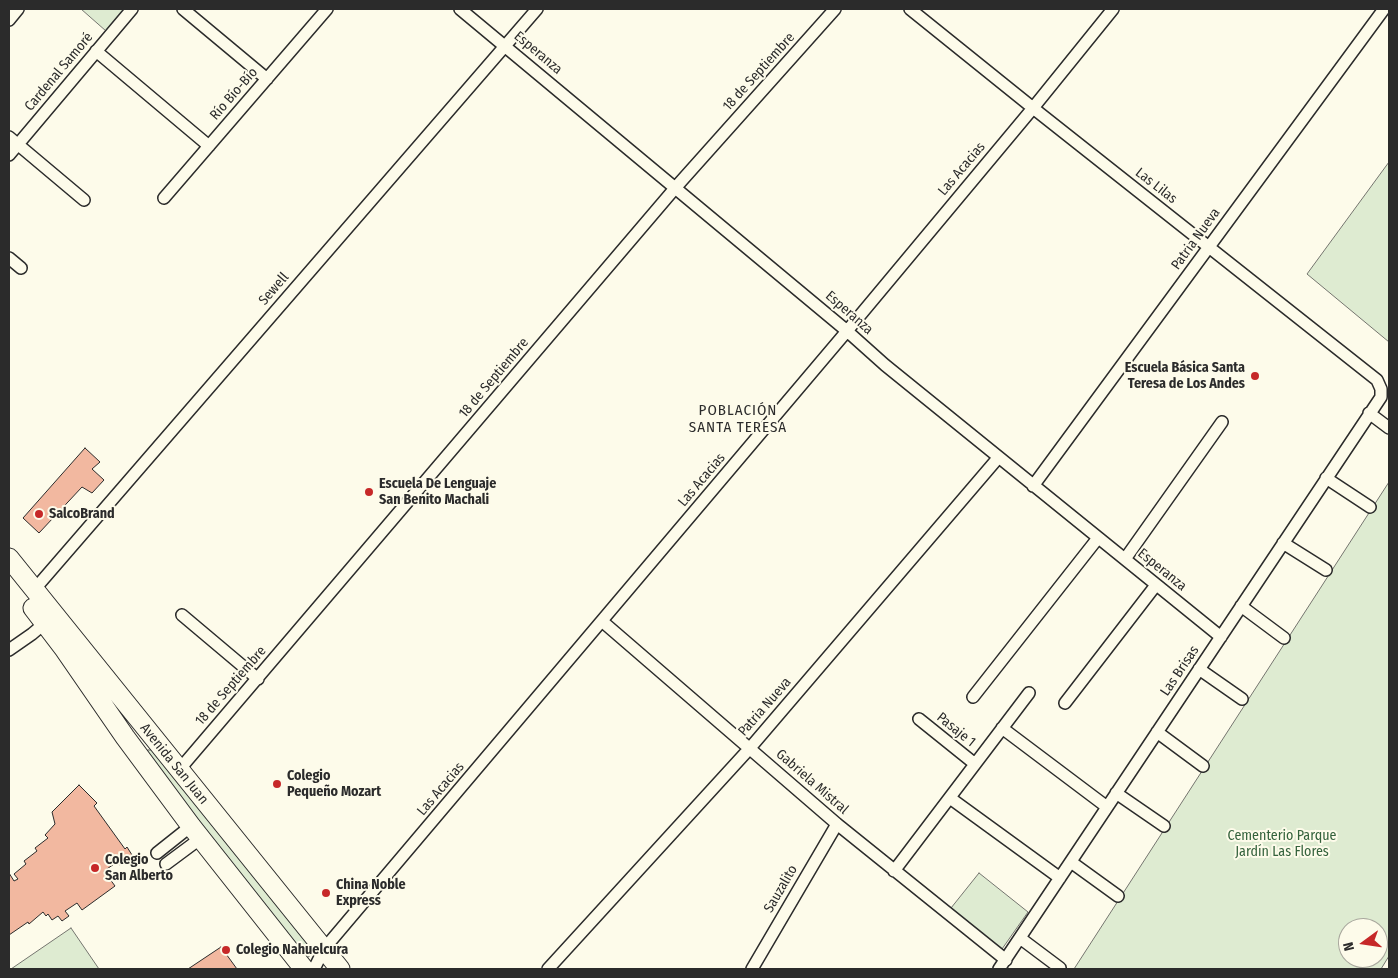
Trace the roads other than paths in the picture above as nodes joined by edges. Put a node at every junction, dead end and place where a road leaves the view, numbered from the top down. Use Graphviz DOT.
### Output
graph roads {
  1 [pos="18,9"];
  2 [pos="132,9"];
  3 [pos="183,9"];
  4 [pos="460,9"];
  5 [pos="537,9"];
  6 [pos="835,9"];
  7 [pos="910,9"];
  8 [pos="1113,9"];
  9 [pos="1384,9"];
  10 [pos="322,10"];
  11 [pos="9,20"];
  12 [pos="506,45"];
  13 [pos="96,51"];
  14 [pos="266,79"];
  15 [pos="1033,108"];
  16 [pos="13,140"];
  17 [pos="209,146"];
  18 [pos="9,155"];
  19 [pos="676,187"];
  20 [pos="164,198"];
  21 [pos="84,200"];
  22 [pos="1208,247"];
  23 [pos="9,258"];
  24 [pos="21,268"];
  25 [pos="847,331"];
  26 [pos="1381,389"];
  27 [pos="1369,414"];
  28 [pos="1222,422"];
  29 [pos="1389,428"];
  30 [pos="998,458"];
  31 [pos="1326,478"];
  32 [pos="1033,486"];
  33 [pos="1370,507"];
  34 [pos="1098,538"];
  35 [pos="1283,542"];
  36 [pos="9,558"];
  37 [pos="1125,559"];
  38 [pos="1326,570"];
  39 [pos="9,578"];
  40 [pos="1156,585"];
  41 [pos="34,590"];
  42 [pos="1241,606"];
  43 [pos="182,614"];
  44 [pos="602,622"];
  45 [pos="45,623"];
  46 [pos="1221,637"];
  47 [pos="1284,638"];
  48 [pos="9,650"];
  49 [pos="1199,669"];
  50 [pos="258,679"];
  51 [pos="1029,693"];
  52 [pos="973,697"];
  53 [pos="1242,699"];
  54 [pos="1065,703"];
  55 [pos="919,719"];
  56 [pos="143,726"];
  57 [pos="1002,728"];
  58 [pos="1157,732"];
  59 [pos="125,738"];
  60 [pos="750,748"];
  61 [pos="975,764"];
  62 [pos="1203,766"];
  63 [pos="179,770"];
  64 [pos="1116,794"];
  65 [pos="950,798"];
  66 [pos="1107,807"];
  67 [pos="837,824"];
  68 [pos="1164,826"];
  69 [pos="196,832"];
  70 [pos="157,853"];
  71 [pos="1071,862"];
  72 [pos="166,864"];
  73 [pos="894,871"];
  74 [pos="1060,878"];
  75 [pos="1118,896"];
  76 [pos="1020,938"];
  77 [pos="324,950"];
  78 [pos="1002,964"];
  79 [pos="1060,968"];
  80 [pos="304,969"];
  81 [pos="314,969"];
  82 [pos="340,969"];
  83 [pos="548,969"];
  84 [pos="752,969"];
  1 -- 11 [label="street"];
  2 -- 13 [label="street, Cardenal Samoré"];
  3 -- 14 [label="street"];
  4 -- 12 [label="street, Esperanza"];
  5 -- 12 [label="street, Sewell"];
  6 -- 19 [label="street, 18 de Septiembre"];
  7 -- 15 [label="street, Las Lilas"];
  8 -- 15 [label="street, Las Acacias"];
  9 -- 22 [label="street, Patria Nueva"];
  10 -- 14 [label="street, Río Bío-Bío"];
  12 -- 19 [label="street, Esperanza"];
  12 -- 41 [label="street, Sewell"];
  13 -- 16 [label="street, Cardenal Samoré"];
  13 -- 17 [label="street"];
  14 -- 17 [label="street, Río Bío-Bío"];
  15 -- 22 [label="street, Las Lilas"];
  15 -- 25 [label="street, Las Acacias"];
  16 -- 18 [label="street, Cardenal Samoré"];
  16 -- 21 [label="street"];
  17 -- 20 [label="street, Río Bío-Bío"];
  19 -- 25 [label="street, Esperanza"];
  19 -- 50 [label="street, 18 de Septiembre"];
  22 -- 26 [label="street, Las Lilas"];
  22 -- 32 [label="street, Patria Nueva"];
  23 -- 24 [label="street"];
  25 -- 30 [label="street, Esperanza"];
  25 -- 44 [label="street, Las Acacias"];
  26 -- 27 [label="street, Las Brisas"];
  27 -- 29 [label="street"];
  27 -- 31 [label="street, Las Brisas"];
  28 -- 37 [label="street"];
  30 -- 32 [label="street, Esperanza"];
  30 -- 60 [label="street, Patria Nueva"];
  31 -- 33 [label="street"];
  31 -- 35 [label="street, Las Brisas"];
  32 -- 34 [label="street, Esperanza"];
  34 -- 37 [label="street, Esperanza"];
  34 -- 52 [label="street"];
  35 -- 38 [label="street"];
  35 -- 42 [label="street, Las Brisas"];
  36 -- 41 [label="main road, Avenida San Juan"];
  37 -- 40 [label="street, Esperanza"];
  39 -- 45 [label="main road, Avenida San Juan"];
  40 -- 46 [label="street, Esperanza"];
  40 -- 54 [label="street"];
  41 -- 56 [label="main road, Avenida San Juan"];
  42 -- 46 [label="street, Las Brisas"];
  42 -- 47 [label="street"];
  43 -- 50 [label="street"];
  44 -- 60 [label="street, Gabriela Mistral"];
  44 -- 77 [label="street, Las Acacias"];
  45 -- 48 [label="street"];
  45 -- 59 [label="main road, Avenida San Juan"];
  46 -- 49 [label="street, Las Brisas"];
  49 -- 53 [label="street"];
  49 -- 58 [label="street, Las Brisas"];
  50 -- 63 [label="street, 18 de Septiembre"];
  51 -- 57 [label="street"];
  55 -- 61 [label="street, Pasaje 1"];
  56 -- 59 [label="main road"];
  56 -- 63 [label="main road, Avenida San Juan"];
  57 -- 61 [label="street"];
  57 -- 66 [label="street"];
  58 -- 62 [label="street"];
  58 -- 64 [label="street, Las Brisas"];
  59 -- 69 [label="main road, Avenida San Juan"];
  60 -- 67 [label="street, Gabriela Mistral"];
  60 -- 83 [label="street, Patria Nueva"];
  61 -- 65 [label="street"];
  63 -- 77 [label="main road, Avenida San Juan"];
  64 -- 66 [label="street, Las Brisas"];
  64 -- 68 [label="street"];
  65 -- 73 [label="street"];
  65 -- 74 [label="street"];
  66 -- 71 [label="street, Las Brisas"];
  67 -- 73 [label="street, Gabriela Mistral"];
  67 -- 84 [label="street, Sauzalito"];
  69 -- 70 [label="street"];
  69 -- 72 [label="street"];
  69 -- 80 [label="main road, Avenida San Juan"];
  71 -- 74 [label="street, Las Brisas"];
  71 -- 75 [label="street"];
  73 -- 78 [label="street, Gabriela Mistral"];
  74 -- 76 [label="street, Las Brisas"];
  76 -- 78 [label="street, Las Brisas"];
  76 -- 79 [label="street"];
  77 -- 81 [label="street, Las Acacias"];
  77 -- 82 [label="main road, Avenida San Juan"];
}
